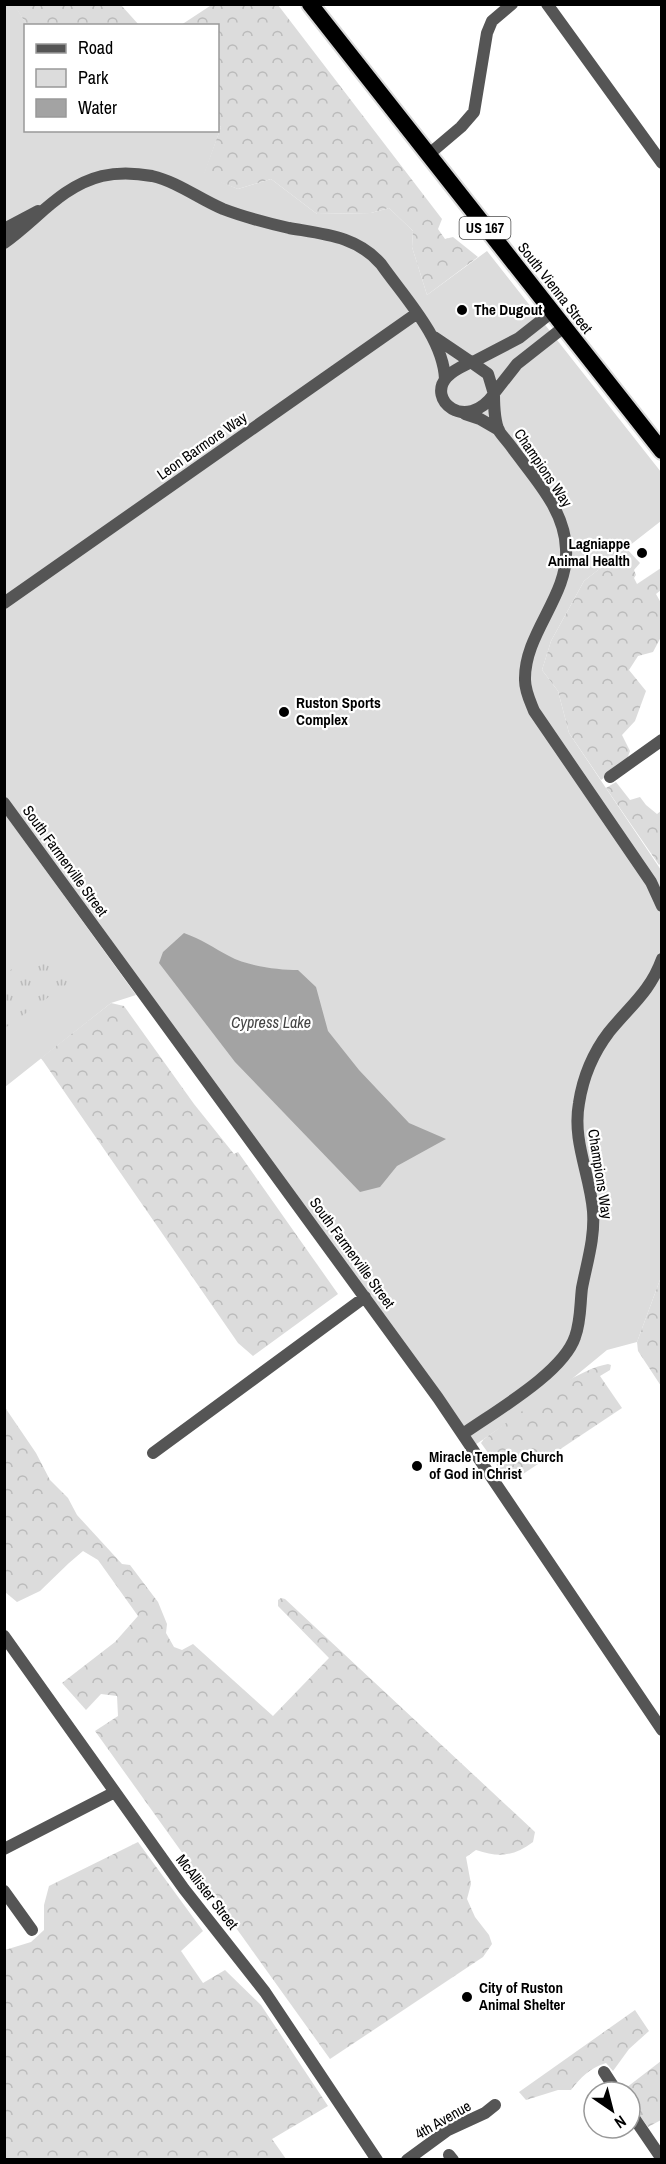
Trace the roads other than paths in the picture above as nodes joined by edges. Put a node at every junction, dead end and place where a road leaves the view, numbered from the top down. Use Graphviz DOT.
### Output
graph roads {
  1 [pos="310,4"];
  2 [pos="512,4"];
  3 [pos="547,4"];
  4 [pos="428,155"];
  5 [pos="662,163"];
  6 [pos="44,208"];
  7 [pos="4,229"];
  8 [pos="4,243"];
  9 [pos="552,312"];
  10 [pos="417,314"];
  11 [pos="564,327"];
  12 [pos="433,336"];
  13 [pos="472,362"];
  14 [pos="445,378"];
  15 [pos="495,393"];
  16 [pos="464,413"];
  17 [pos="499,430"];
  18 [pos="662,451"];
  19 [pos="4,603"];
  20 [pos="662,740"];
  21 [pos="610,777"];
  22 [pos="4,803"];
  23 [pos="662,906"];
  24 [pos="662,959"];
  25 [pos="365,1298"];
  26 [pos="462,1434"];
  27 [pos="153,1453"];
  28 [pos="8,1640"];
  29 [pos="662,1730"];
  30 [pos="115,1792"];
  31 [pos="4,1849"];
  32 [pos="4,1891"];
  33 [pos="32,1930"];
  34 [pos="604,2072"];
  35 [pos="609,2080"];
  36 [pos="495,2105"];
  37 [pos="642,2130"];
  38 [pos="662,2159"];
  39 [pos="377,2160"];
  40 [pos="407,2160"];
  1 -- 4 [label="highway, South Vienna Street / US 167"];
  2 -- 4 [label="street"];
  3 -- 5 [label="street"];
  4 -- 9 [label="highway, South Vienna Street / US 167"];
  6 -- 7 [label="street, Champions Way"];
  6 -- 8 [label="street, Champions Way"];
  6 -- 10 [label="street, Champions Way"];
  9 -- 11 [label="highway, South Vienna Street / US 167"];
  9 -- 13 [label="street"];
  10 -- 12 [label="street, Champions Way"];
  10 -- 19 [label="street, Leon Barmore Way"];
  11 -- 15 [label="street"];
  11 -- 18 [label="highway, South Vienna Street / US 167"];
  12 -- 13 [label="street, Champions Way"];
  12 -- 14 [label="street, Champions Way"];
  13 -- 14 [label="street"];
  13 -- 15 [label="street, Champions Way"];
  14 -- 16 [label="street, Champions Way"];
  15 -- 16 [label="street"];
  15 -- 17 [label="street, Champions Way"];
  16 -- 17 [label="street, Champions Way"];
  17 -- 23 [label="street, Champions Way"];
  20 -- 21 [label="street"];
  22 -- 25 [label="street, South Farmerville Street"];
  24 -- 26 [label="street, Champions Way"];
  25 -- 26 [label="street, South Farmerville Street"];
  25 -- 27 [label="street"];
  26 -- 29 [label="street, South Farmerville Street"];
  28 -- 30 [label="street, McAllister Street"];
  30 -- 31 [label="street"];
  30 -- 39 [label="street, McAllister Street"];
  32 -- 33 [label="street"];
  34 -- 35 [label="street"];
  36 -- 40 [label="street, 4th Avenue"];
  37 -- 38 [label="street"];
}
